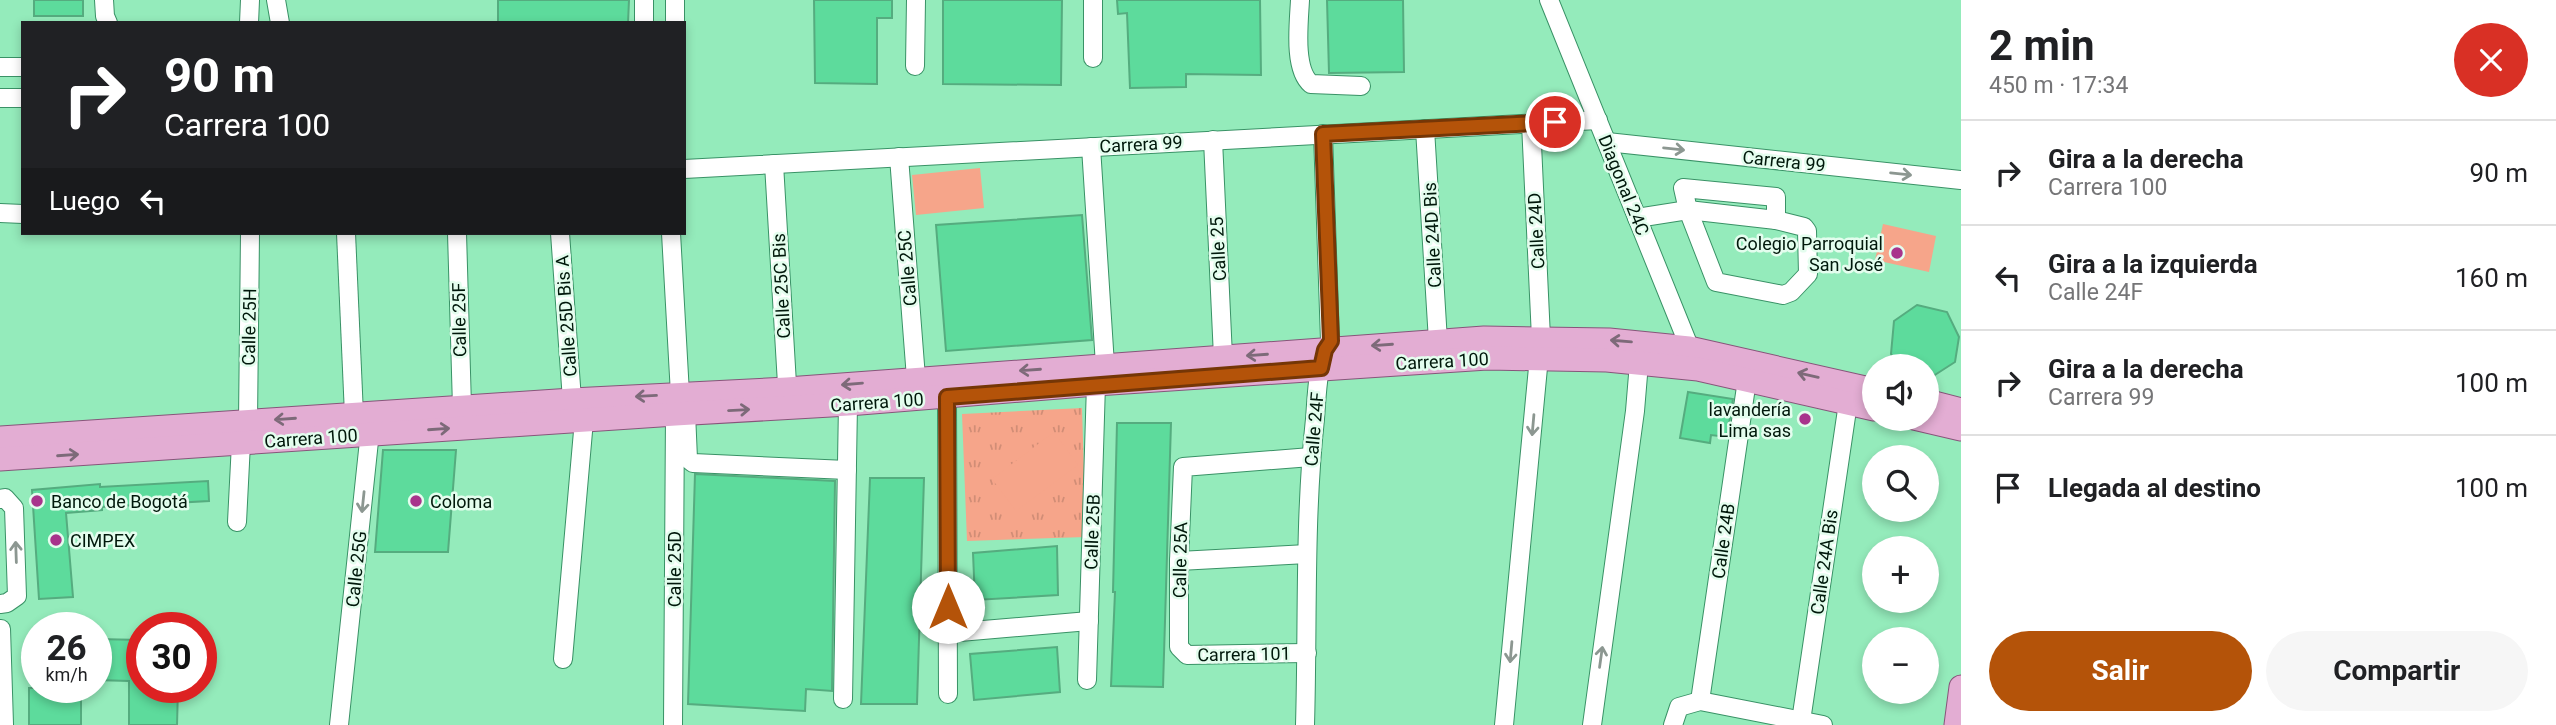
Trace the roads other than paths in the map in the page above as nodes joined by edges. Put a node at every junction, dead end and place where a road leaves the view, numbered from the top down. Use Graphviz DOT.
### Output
graph roads {
  1 [pos="104,0"];
  2 [pos="250,0"];
  3 [pos="276,0"];
  4 [pos="644,0"];
  5 [pos="675,0"];
  6 [pos="916,0"];
  7 [pos="1093,0"];
  8 [pos="1300,0"];
  9 [pos="1549,0"];
  10 [pos="107,21"];
  11 [pos="250,21"];
  12 [pos="279,21"];
  13 [pos="644,21"];
  14 [pos="675,21"];
  15 [pos="1093,58"];
  16 [pos="0,66"];
  17 [pos="915,66"];
  18 [pos="21,67"];
  19 [pos="1361,86"];
  20 [pos="0,98"];
  21 [pos="21,98"];
  22 [pos="1598,120"];
  23 [pos="1531,123"];
  24 [pos="1426,129"];
  25 [pos="1323,134"];
  26 [pos="1213,141"];
  27 [pos="1607,142"];
  28 [pos="1091,147"];
  29 [pos="899,157"];
  30 [pos="774,164"];
  31 [pos="686,169"];
  32 [pos="1961,180"];
  33 [pos="1688,210"];
  34 [pos="0,213"];
  35 [pos="21,214"];
  36 [pos="1637,218"];
  37 [pos="250,235"];
  38 [pos="346,235"];
  39 [pos="457,235"];
  40 [pos="560,235"];
  41 [pos="671,235"];
  42 [pos="1438,341"];
  43 [pos="1540,348"];
  44 [pos="1689,348"];
  45 [pos="1223,357"];
  46 [pos="1323,359"];
  47 [pos="1639,363"];
  48 [pos="1698,369"];
  49 [pos="1101,374"];
  50 [pos="916,378"];
  51 [pos="1747,380"];
  52 [pos="1862,387"];
  53 [pos="947,397"];
  54 [pos="788,398"];
  55 [pos="572,400"];
  56 [pos="1848,403"];
  57 [pos="848,404"];
  58 [pos="1939,404"];
  59 [pos="1862,406"];
  60 [pos="462,407"];
  61 [pos="680,407"];
  62 [pos="1961,410"];
  63 [pos="584,420"];
  64 [pos="365,421"];
  65 [pos="1939,424"];
  66 [pos="1961,429"];
  67 [pos="245,432"];
  68 [pos="0,438"];
  69 [pos="1311,457"];
  70 [pos="0,460"];
  71 [pos="846,470"];
  72 [pos="0,499"];
  73 [pos="237,522"];
  74 [pos="1307,554"];
  75 [pos="1179,561"];
  76 [pos="0,604"];
  77 [pos="1089,621"];
  78 [pos="1,629"];
  79 [pos="948,633"];
  80 [pos="1182,652"];
  81 [pos="1307,653"];
  82 [pos="563,659"];
  83 [pos="1,668"];
  84 [pos="1087,680"];
  85 [pos="1961,687"];
  86 [pos="948,694"];
  87 [pos="843,698"];
  88 [pos="1691,703"];
  89 [pos="1801,721"];
  90 [pos="4,725"];
  91 [pos="339,725"];
  92 [pos="673,725"];
  93 [pos="1306,725"];
  94 [pos="1504,725"];
  95 [pos="1592,725"];
  96 [pos="1673,725"];
  97 [pos="1824,725"];
  98 [pos="1956,725"];
  1 -- 10 [label="street"];
  2 -- 11 [label="street"];
  3 -- 12 [label="street"];
  4 -- 13 [label="street"];
  5 -- 14 [label="street"];
  6 -- 17 [label="street"];
  7 -- 15 [label="street"];
  8 -- 19 [label="street"];
  9 -- 22 [label="street, Diagonal 24C"];
  16 -- 18 [label="street"];
  20 -- 21 [label="street"];
  22 -- 23 [label="street, Carrera 99"];
  22 -- 27 [label="street, Diagonal 24C"];
  23 -- 24 [label="street, Carrera 99"];
  23 -- 43 [label="street, Calle 24D"];
  24 -- 25 [label="street, Carrera 99"];
  24 -- 42 [label="street, Calle 24D Bis"];
  25 -- 26 [label="street, Carrera 99"];
  25 -- 46 [label="street, Calle 24F"];
  26 -- 28 [label="street, Carrera 99"];
  26 -- 45 [label="street, Calle 25"];
  27 -- 32 [label="street, Carrera 99, one-way"];
  27 -- 36 [label="street, Diagonal 24C"];
  28 -- 29 [label="street, Carrera 99"];
  28 -- 49 [label="street, Calle 25B"];
  29 -- 30 [label="street, Carrera 99"];
  29 -- 50 [label="street, Calle 25C"];
  30 -- 31 [label="street, Carrera 99"];
  30 -- 54 [label="street, Calle 25C Bis"];
  33 -- 33 [label="street"];
  33 -- 36 [label="street"];
  34 -- 35 [label="street"];
  36 -- 44 [label="street, Diagonal 24C"];
  37 -- 67 [label="street, Calle 25H"];
  38 -- 64 [label="street, Calle 25G"];
  39 -- 60 [label="street, Calle 25F"];
  40 -- 55 [label="street, Calle 25D Bis A"];
  41 -- 61 [label="street, Calle 25D"];
  42 -- 43 [label="main road, Carrera 100"];
  42 -- 46 [label="main road, Carrera 100, one-way"];
  44 -- 43 [label="main road, Carrera 100, one-way"];
  43 -- 46 [label="main road, Carrera 100"];
  43 -- 47 [label="main road, Carrera 100"];
  43 -- 94 [label="street, Calle 24D, one-way"];
  44 -- 48 [label="street, Diagonal 24C"];
  52 -- 44 [label="main road, Carrera 100, one-way"];
  46 -- 45 [label="main road, Carrera 100, one-way"];
  45 -- 49 [label="main road, Carrera 100"];
  46 -- 49 [label="main road, Carrera 100"];
  46 -- 69 [label="street, Calle 24F"];
  47 -- 48 [label="main road, Carrera 100"];
  95 -- 47 [label="street, one-way"];
  48 -- 51 [label="main road, Carrera 100"];
  49 -- 50 [label="main road, Carrera 100, one-way"];
  49 -- 53 [label="main road, Carrera 100"];
  49 -- 77 [label="street, Calle 25B"];
  50 -- 54 [label="main road, Carrera 100, one-way"];
  51 -- 56 [label="main road, Carrera 100"];
  51 -- 88 [label="street, Calle 24B"];
  53 -- 57 [label="main road, Carrera 100"];
  53 -- 79 [label="street"];
  54 -- 57 [label="main road, Carrera 100"];
  54 -- 61 [label="main road, Carrera 100"];
  55 -- 60 [label="main road, Carrera 100"];
  61 -- 55 [label="main road, Carrera 100, one-way"];
  56 -- 59 [label="main road, Carrera 100"];
  56 -- 89 [label="street, Calle 24A Bis"];
  57 -- 71 [label="street"];
  58 -- 62 [label="main road"];
  60 -- 64 [label="main road, Carrera 100"];
  61 -- 63 [label="main road, Carrera 100"];
  61 -- 71 [label="street"];
  61 -- 92 [label="street, Calle 25D"];
  64 -- 63 [label="main road, Carrera 100, one-way"];
  63 -- 82 [label="street"];
  64 -- 67 [label="main road, Carrera 100"];
  64 -- 91 [label="street, Calle 25G, one-way"];
  65 -- 66 [label="main road"];
  67 -- 68 [label="main road, Carrera 100"];
  70 -- 67 [label="main road, Carrera 100, one-way"];
  67 -- 73 [label="street, Calle 25H"];
  69 -- 74 [label="street, Calle 24F"];
  69 -- 75 [label="street, Calle 25A"];
  71 -- 87 [label="street"];
  76 -- 72 [label="street, one-way"];
  74 -- 75 [label="street"];
  74 -- 81 [label="street, Calle 24F"];
  75 -- 80 [label="street, Calle 25A"];
  77 -- 79 [label="street"];
  77 -- 84 [label="street, Calle 25B"];
  78 -- 83 [label="street"];
  79 -- 86 [label="street"];
  80 -- 81 [label="street, Carrera 101"];
  81 -- 93 [label="street, Calle 24F"];
  83 -- 90 [label="street"];
  85 -- 98 [label="main road"];
  88 -- 89 [label="street"];
  88 -- 96 [label="street, Calle 24B"];
  89 -- 97 [label="street"];
}
